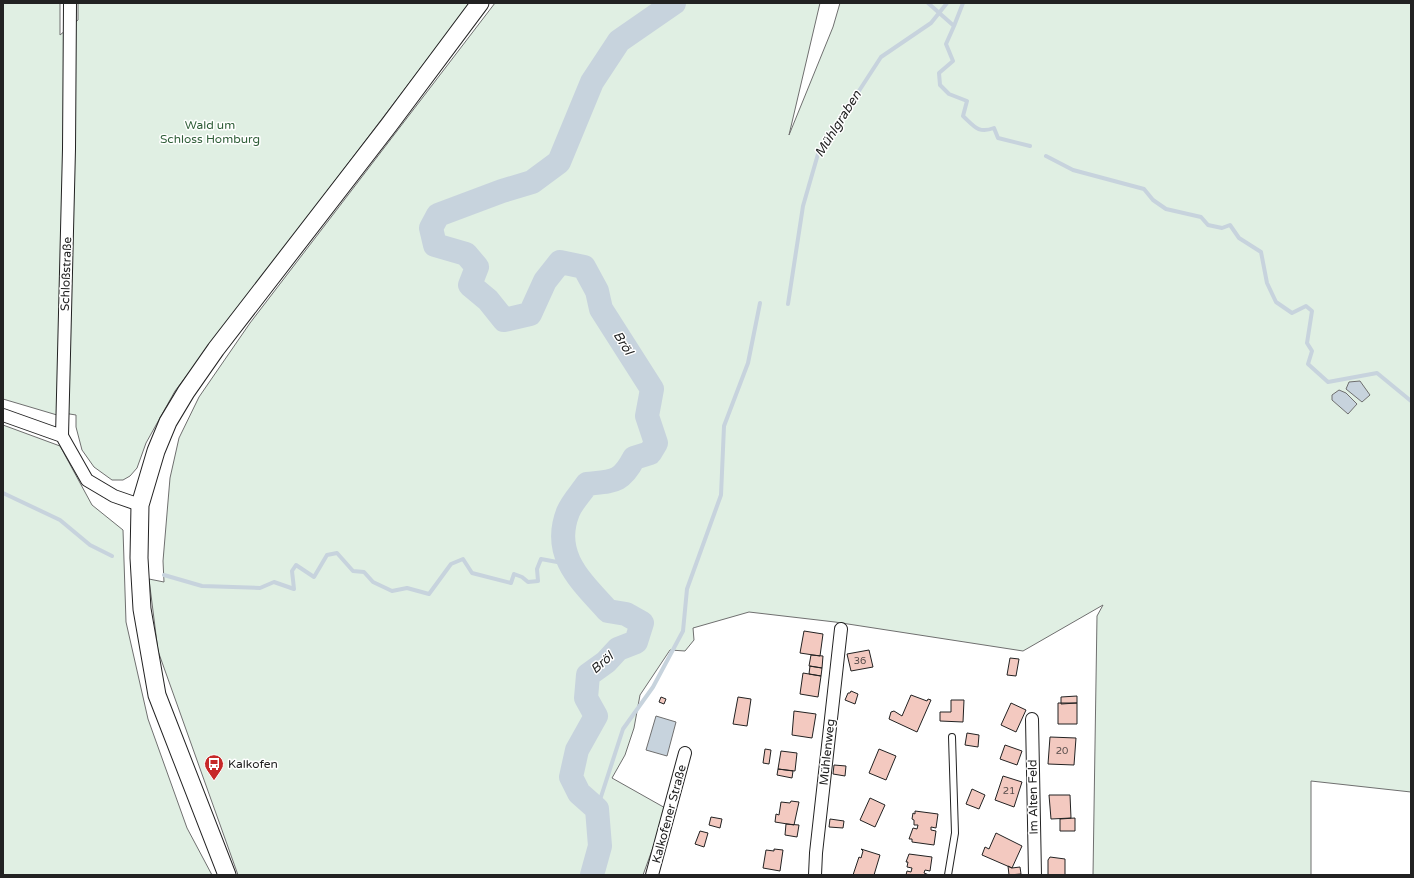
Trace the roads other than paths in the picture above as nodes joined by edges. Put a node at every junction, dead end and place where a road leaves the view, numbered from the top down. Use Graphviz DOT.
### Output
graph roads {
  1 [pos="70,3"];
  2 [pos="480,3"];
  3 [pos="3,416"];
  4 [pos="62,436"];
  5 [pos="140,505"];
  6 [pos="841,629"];
  7 [pos="1032,719"];
  8 [pos="952,737"];
  9 [pos="685,754"];
  10 [pos="227,875"];
  11 [pos="652,875"];
  12 [pos="815,875"];
  13 [pos="948,875"];
  14 [pos="1035,875"];
  1 -- 4 [label="street, Schloßstraße"];
  2 -- 5 [label="main road"];
  3 -- 4 [label="street"];
  4 -- 5 [label="street"];
  5 -- 10 [label="main road"];
  6 -- 12 [label="street, Mühlenweg"];
  7 -- 14 [label="street, Im Alten Feld"];
  8 -- 13 [label="lane"];
  9 -- 11 [label="street, Kalkofener Straße"];
}
